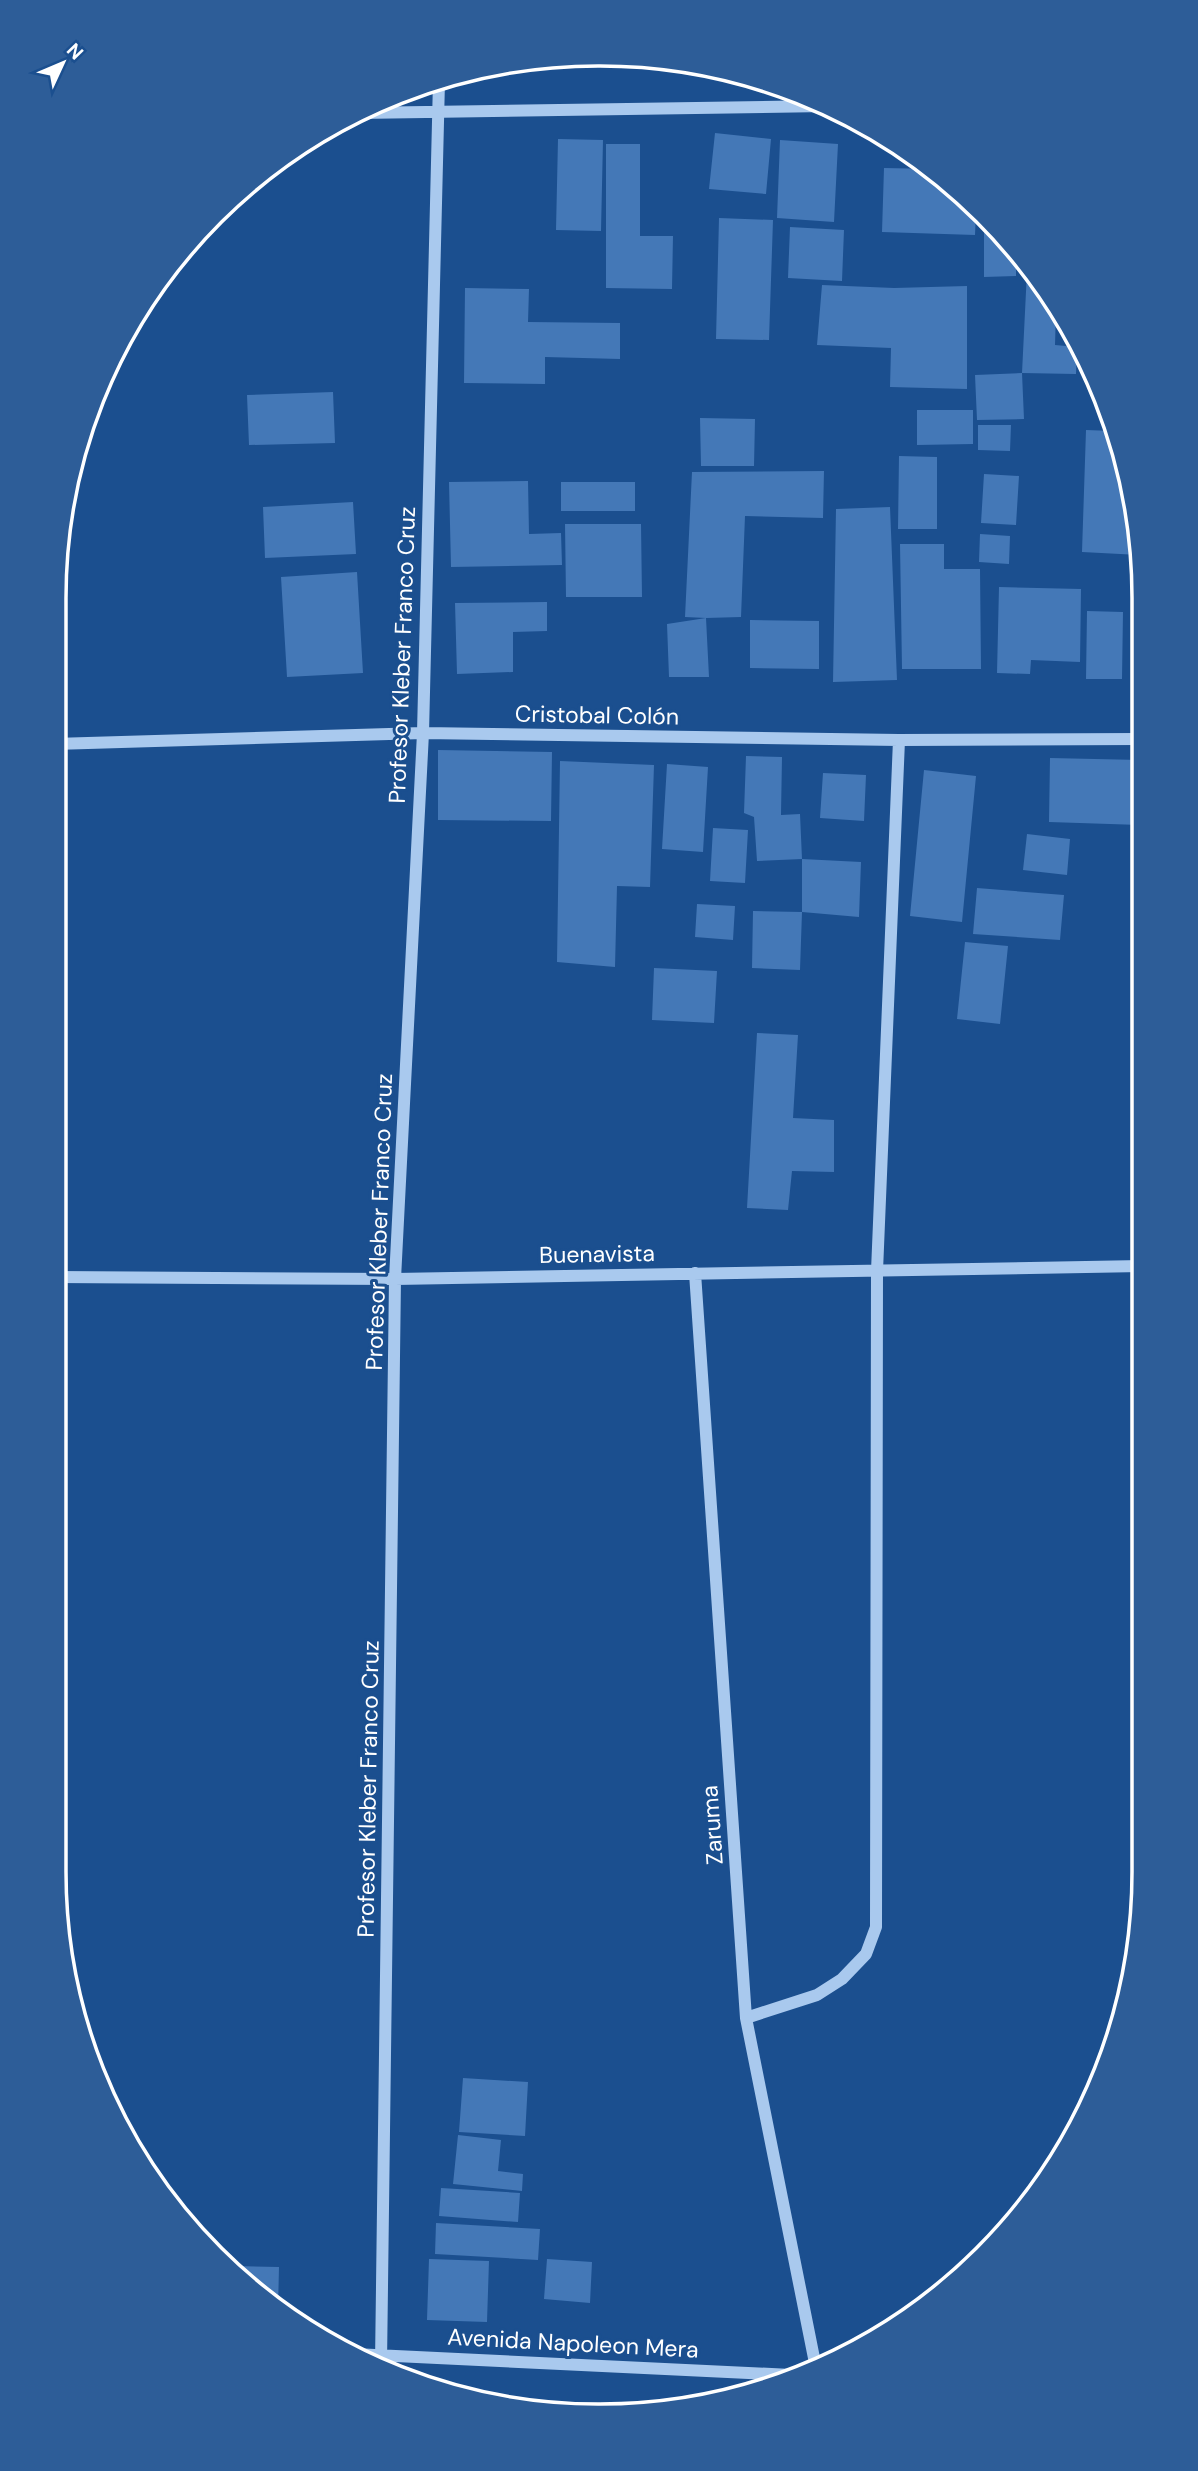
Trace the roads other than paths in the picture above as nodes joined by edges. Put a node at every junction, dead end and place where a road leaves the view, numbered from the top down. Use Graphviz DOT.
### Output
graph roads {
  1 [pos="438,92"];
  2 [pos="801,106"];
  3 [pos="381,113"];
  4 [pos="437,113"];
  5 [pos="423,733"];
  6 [pos="1132,739"];
  7 [pos="900,740"];
  8 [pos="66,744"];
  9 [pos="1132,1266"];
  10 [pos="877,1270"];
  11 [pos="695,1273"];
  12 [pos="66,1277"];
  13 [pos="396,1279"];
  14 [pos="746,2018"];
  15 [pos="381,2358"];
  16 [pos="384,2359"];
  17 [pos="814,2359"];
  18 [pos="775,2374"];
  1 -- 4 [label="street, Profesor Kleber Franco Cruz"];
  2 -- 4 [label="street"];
  3 -- 4 [label="street"];
  4 -- 5 [label="street, Profesor Kleber Franco Cruz"];
  5 -- 7 [label="street, Cristobal Colón"];
  5 -- 8 [label="street, Cristobal Colón"];
  5 -- 13 [label="street, Profesor Kleber Franco Cruz"];
  6 -- 7 [label="street, Cristobal Colón"];
  7 -- 10 [label="street"];
  9 -- 10 [label="street, Buenavista"];
  10 -- 11 [label="street, Buenavista"];
  10 -- 14 [label="street"];
  11 -- 13 [label="street, Buenavista"];
  11 -- 14 [label="street, Zaruma"];
  12 -- 13 [label="street, Buenavista"];
  13 -- 15 [label="street, Profesor Kleber Franco Cruz"];
  14 -- 17 [label="street, Zaruma"];
  16 -- 18 [label="street, Avenida Napoleon Mera"];
}
